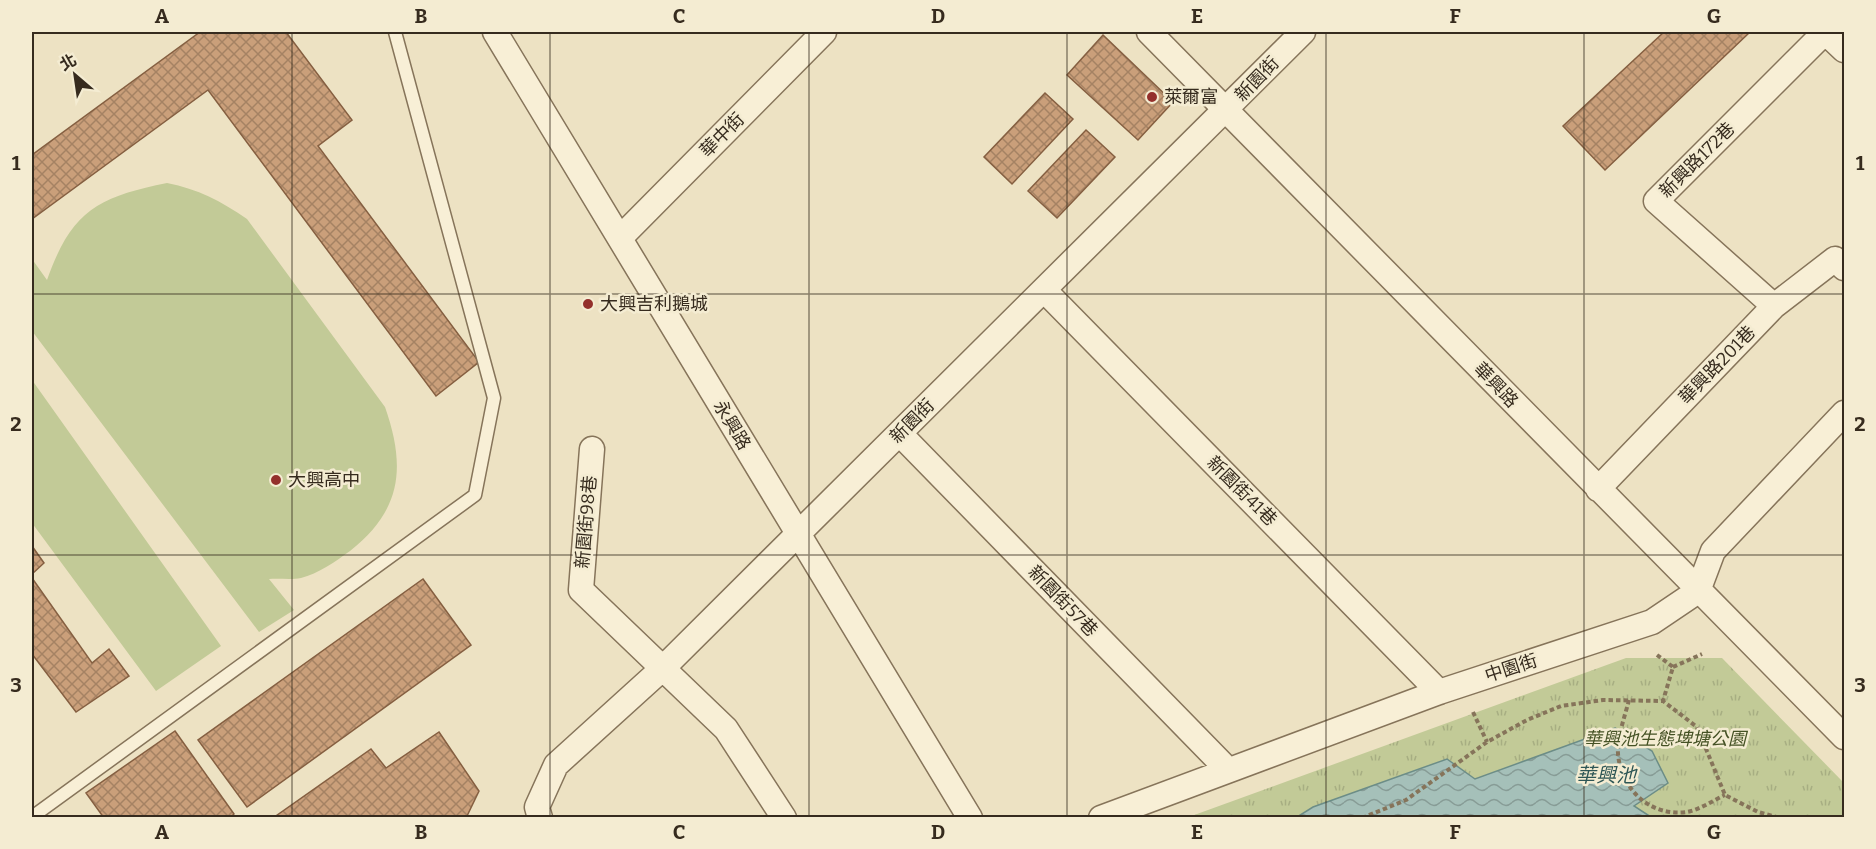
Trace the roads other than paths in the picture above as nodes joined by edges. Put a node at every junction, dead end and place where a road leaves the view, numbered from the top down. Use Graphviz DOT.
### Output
graph roads {
  1 [pos="395,32"];
  2 [pos="495,32"];
  3 [pos="824,32"];
  4 [pos="1149,32"];
  5 [pos="1303,32"];
  6 [pos="1825,32"];
  7 [pos="1845,50"];
  8 [pos="1226,110"];
  9 [pos="620,238"];
  10 [pos="1845,268"];
  11 [pos="1045,291"];
  12 [pos="1774,306"];
  13 [pos="1845,413"];
  14 [pos="900,434"];
  15 [pos="592,449"];
  16 [pos="1598,489"];
  17 [pos="797,536"];
  18 [pos="1698,591"];
  19 [pos="663,668"];
  20 [pos="1439,692"];
  21 [pos="1845,737"];
  22 [pos="1227,769"];
  23 [pos="32,817"];
  24 [pos="783,817"];
  25 [pos="540,818"];
  26 [pos="970,818"];
  27 [pos="1101,818"];
  1 -- 23 [label="lane"];
  2 -- 9 [label="street, 永興路"];
  3 -- 9 [label="street, 華中街"];
  4 -- 8 [label="street, 華興路"];
  5 -- 8 [label="street, 新園街"];
  6 -- 7 [label="street"];
  6 -- 12 [label="street, 新興路172巷"];
  8 -- 11 [label="street, 新園街"];
  8 -- 16 [label="street, 華興路"];
  9 -- 17 [label="street, 永興路"];
  10 -- 12 [label="street, 華興路201巷"];
  11 -- 14 [label="street, 新園街"];
  11 -- 20 [label="street, 新園街41巷"];
  12 -- 16 [label="street, 華興路201巷"];
  13 -- 18 [label="street"];
  14 -- 17 [label="street, 新園街"];
  14 -- 22 [label="street, 新園街57巷"];
  15 -- 19 [label="street, 新園街98巷"];
  16 -- 18 [label="street, 華興路"];
  17 -- 19 [label="street, 新園街"];
  17 -- 26 [label="street, 永興路"];
  18 -- 20 [label="street, 中園街"];
  18 -- 21 [label="street, 華興路"];
  19 -- 24 [label="street"];
  19 -- 25 [label="street, 新園街"];
  20 -- 22 [label="street, 中園街"];
  22 -- 27 [label="street, 中園街"];
}
